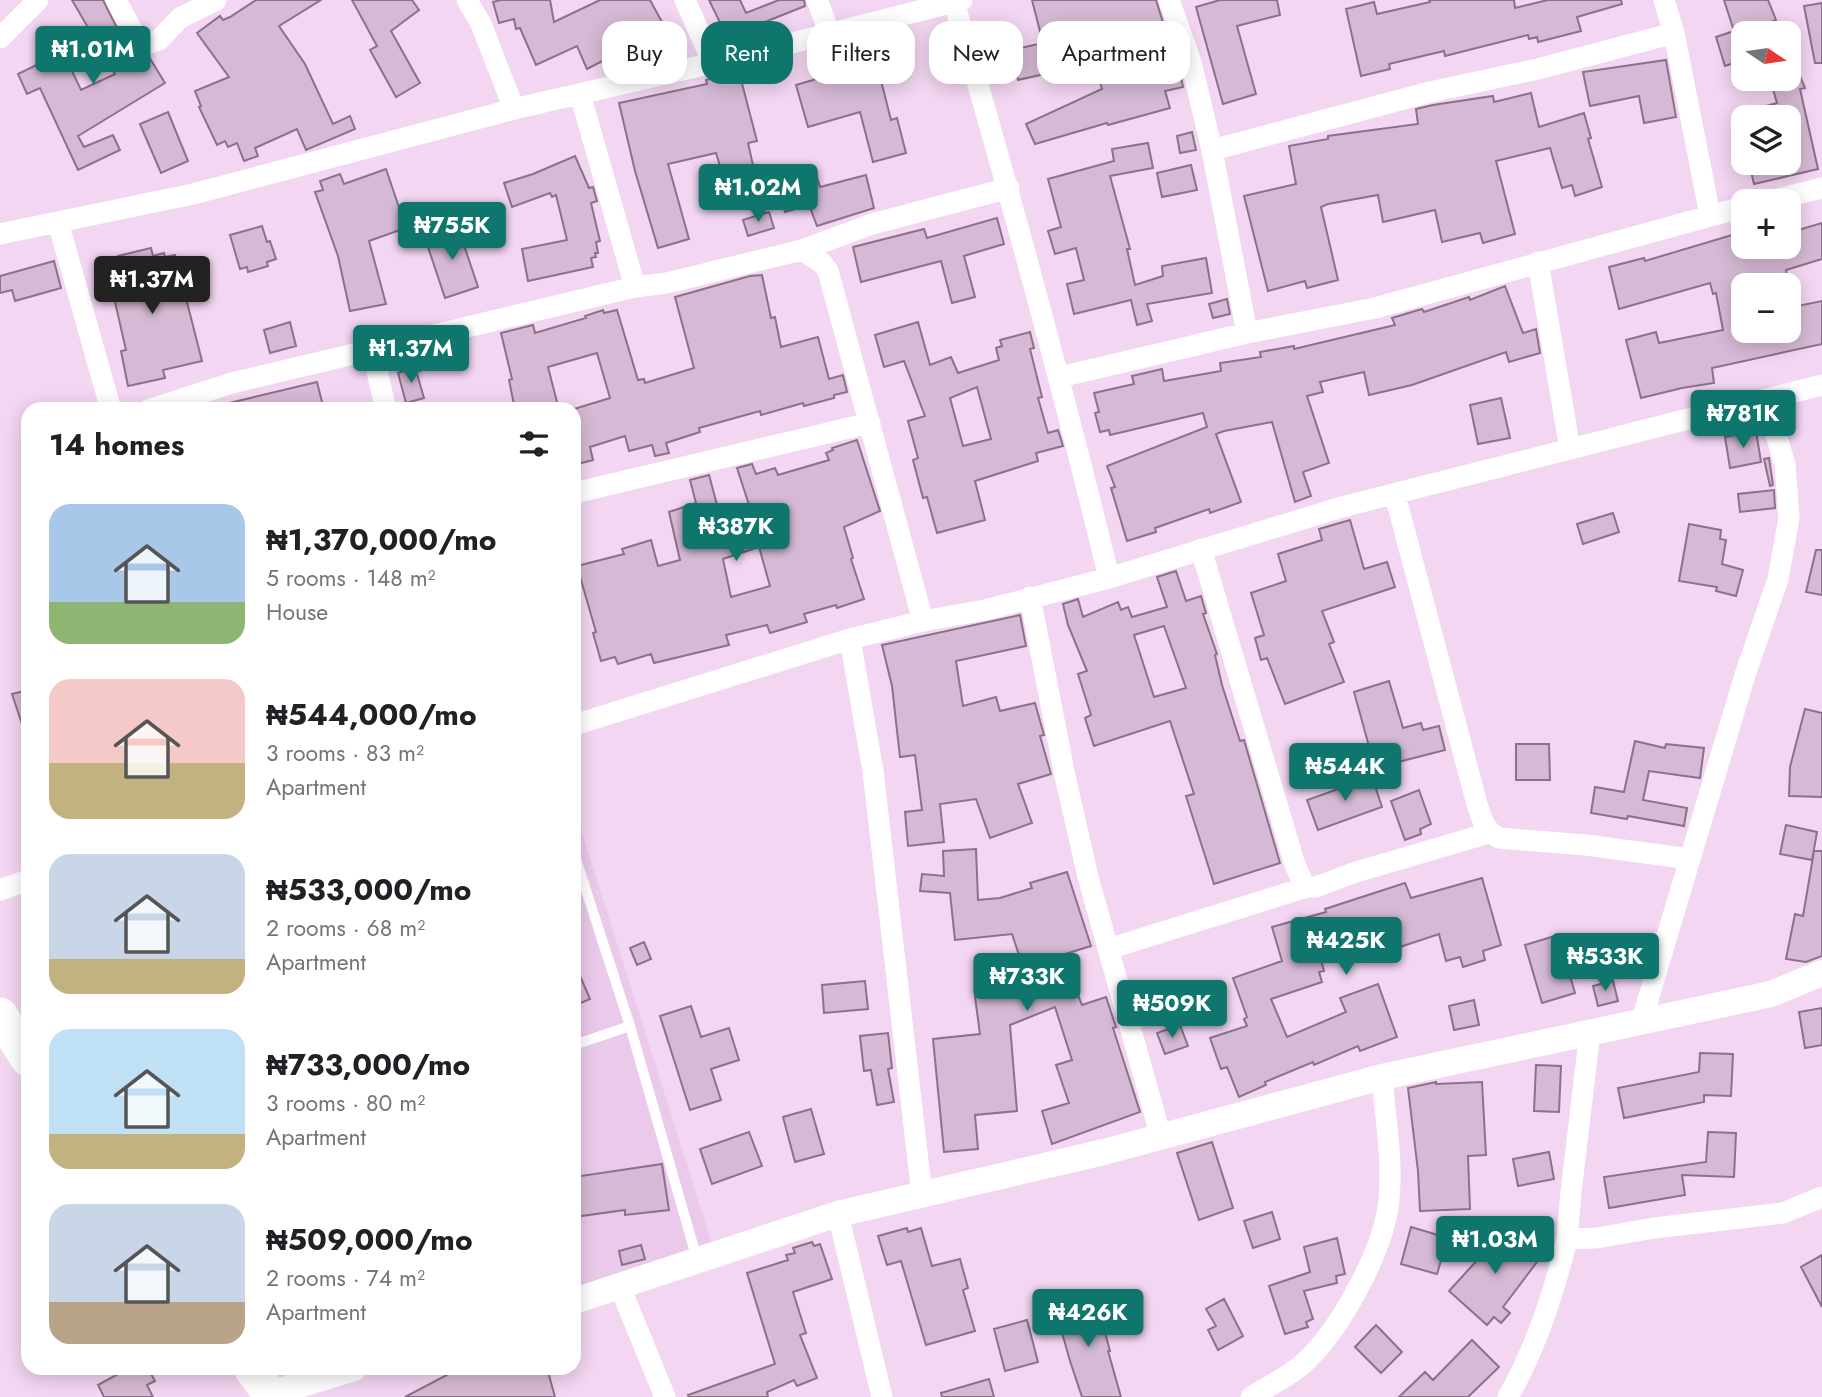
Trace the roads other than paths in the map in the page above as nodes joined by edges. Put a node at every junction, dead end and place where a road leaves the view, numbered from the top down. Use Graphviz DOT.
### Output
graph roads {
  1 [pos="38,0"];
  2 [pos="116,0"];
  3 [pos="216,0"];
  4 [pos="467,0"];
  5 [pos="685,0"];
  6 [pos="817,0"];
  7 [pos="1169,0"];
  8 [pos="1664,0"];
  9 [pos="958,1"];
  10 [pos="825,21"];
  11 [pos="880,21"];
  12 [pos="1674,33"];
  13 [pos="701,36"];
  14 [pos="0,38"];
  15 [pos="701,66"];
  16 [pos="580,94"];
  17 [pos="514,109"];
  18 [pos="1212,149"];
  19 [pos="1009,188"];
  20 [pos="1822,188"];
  21 [pos="1801,193"];
  22 [pos="1731,210"];
  23 [pos="1710,215"];
  24 [pos="58,222"];
  25 [pos="0,234"];
  26 [pos="802,250"];
  27 [pos="1538,262"];
  28 [pos="635,287"];
  29 [pos="1247,333"];
  30 [pos="372,350"];
  31 [pos="1060,377"];
  32 [pos="1822,385"];
  33 [pos="1765,400"];
  34 [pos="109,402"];
  35 [pos="173,402"];
  36 [pos="384,402"];
  37 [pos="870,423"];
  38 [pos="1570,449"];
  39 [pos="581,491"];
  40 [pos="1395,495"];
  41 [pos="1201,549"];
  42 [pos="1109,578"];
  43 [pos="1030,597"];
  44 [pos="923,621"];
  45 [pos="850,639"];
  46 [pos="581,723"];
  47 [pos="1489,833"];
  48 [pos="1690,859"];
  49 [pos="581,875"];
  50 [pos="21,882"];
  51 [pos="1307,887"];
  52 [pos="0,890"];
  53 [pos="1108,949"];
  54 [pos="1822,973"];
  55 [pos="0,1015"];
  56 [pos="1641,1023"];
  57 [pos="630,1026"];
  58 [pos="1590,1032"];
  59 [pos="581,1043"];
  60 [pos="21,1048"];
  61 [pos="1382,1077"];
  62 [pos="1161,1137"];
  63 [pos="922,1195"];
  64 [pos="1822,1197"];
  65 [pos="838,1214"];
  66 [pos="1567,1239"];
  67 [pos="698,1262"];
  68 [pos="620,1287"];
  69 [pos="581,1299"];
  70 [pos="321,1375"];
  71 [pos="264,1387"];
  72 [pos="665,1397"];
  73 [pos="882,1397"];
  74 [pos="1251,1397"];
  75 [pos="1508,1397"];
  1 -- 14 [label="street"];
  2 -- 3 [label="street"];
  4 -- 17 [label="street"];
  5 -- 13 [label="street"];
  6 -- 10 [label="street"];
  7 -- 18 [label="street"];
  8 -- 12 [label="street"];
  9 -- 11 [label="street"];
  9 -- 19 [label="street"];
  12 -- 18 [label="street"];
  12 -- 23 [label="street"];
  15 -- 16 [label="street"];
  16 -- 17 [label="street"];
  16 -- 28 [label="street"];
  17 -- 24 [label="street"];
  18 -- 29 [label="street"];
  19 -- 26 [label="street"];
  19 -- 31 [label="street"];
  20 -- 21 [label="street"];
  22 -- 23 [label="street"];
  23 -- 27 [label="street"];
  24 -- 25 [label="street"];
  24 -- 34 [label="street"];
  26 -- 28 [label="street"];
  26 -- 37 [label="street"];
  27 -- 29 [label="street"];
  27 -- 38 [label="street"];
  28 -- 30 [label="street"];
  29 -- 31 [label="street"];
  30 -- 35 [label="street"];
  30 -- 36 [label="street"];
  31 -- 42 [label="street"];
  32 -- 33 [label="street"];
  33 -- 38 [label="street"];
  33 -- 48 [label="street"];
  37 -- 39 [label="street"];
  37 -- 44 [label="street"];
  38 -- 40 [label="street"];
  40 -- 41 [label="street"];
  40 -- 47 [label="street"];
  41 -- 42 [label="street"];
  41 -- 51 [label="street"];
  42 -- 43 [label="street"];
  43 -- 44 [label="street"];
  43 -- 53 [label="street"];
  44 -- 45 [label="street"];
  45 -- 46 [label="street"];
  45 -- 63 [label="street"];
  47 -- 48 [label="street"];
  47 -- 51 [label="street"];
  48 -- 56 [label="street"];
  49 -- 57 [label="lane"];
  50 -- 52 [label="street"];
  51 -- 53 [label="street"];
  53 -- 62 [label="street"];
  54 -- 56 [label="street"];
  55 -- 60 [label="highway"];
  56 -- 58 [label="street"];
  57 -- 59 [label="lane"];
  57 -- 67 [label="lane"];
  58 -- 61 [label="street"];
  58 -- 66 [label="street"];
  61 -- 62 [label="street"];
  61 -- 74 [label="street"];
  62 -- 63 [label="street"];
  63 -- 65 [label="street"];
  64 -- 66 [label="street"];
  65 -- 67 [label="street"];
  65 -- 73 [label="street"];
  66 -- 75 [label="street"];
  67 -- 68 [label="street"];
  68 -- 69 [label="street"];
  68 -- 72 [label="street"];
  70 -- 71 [label="street"];
}
